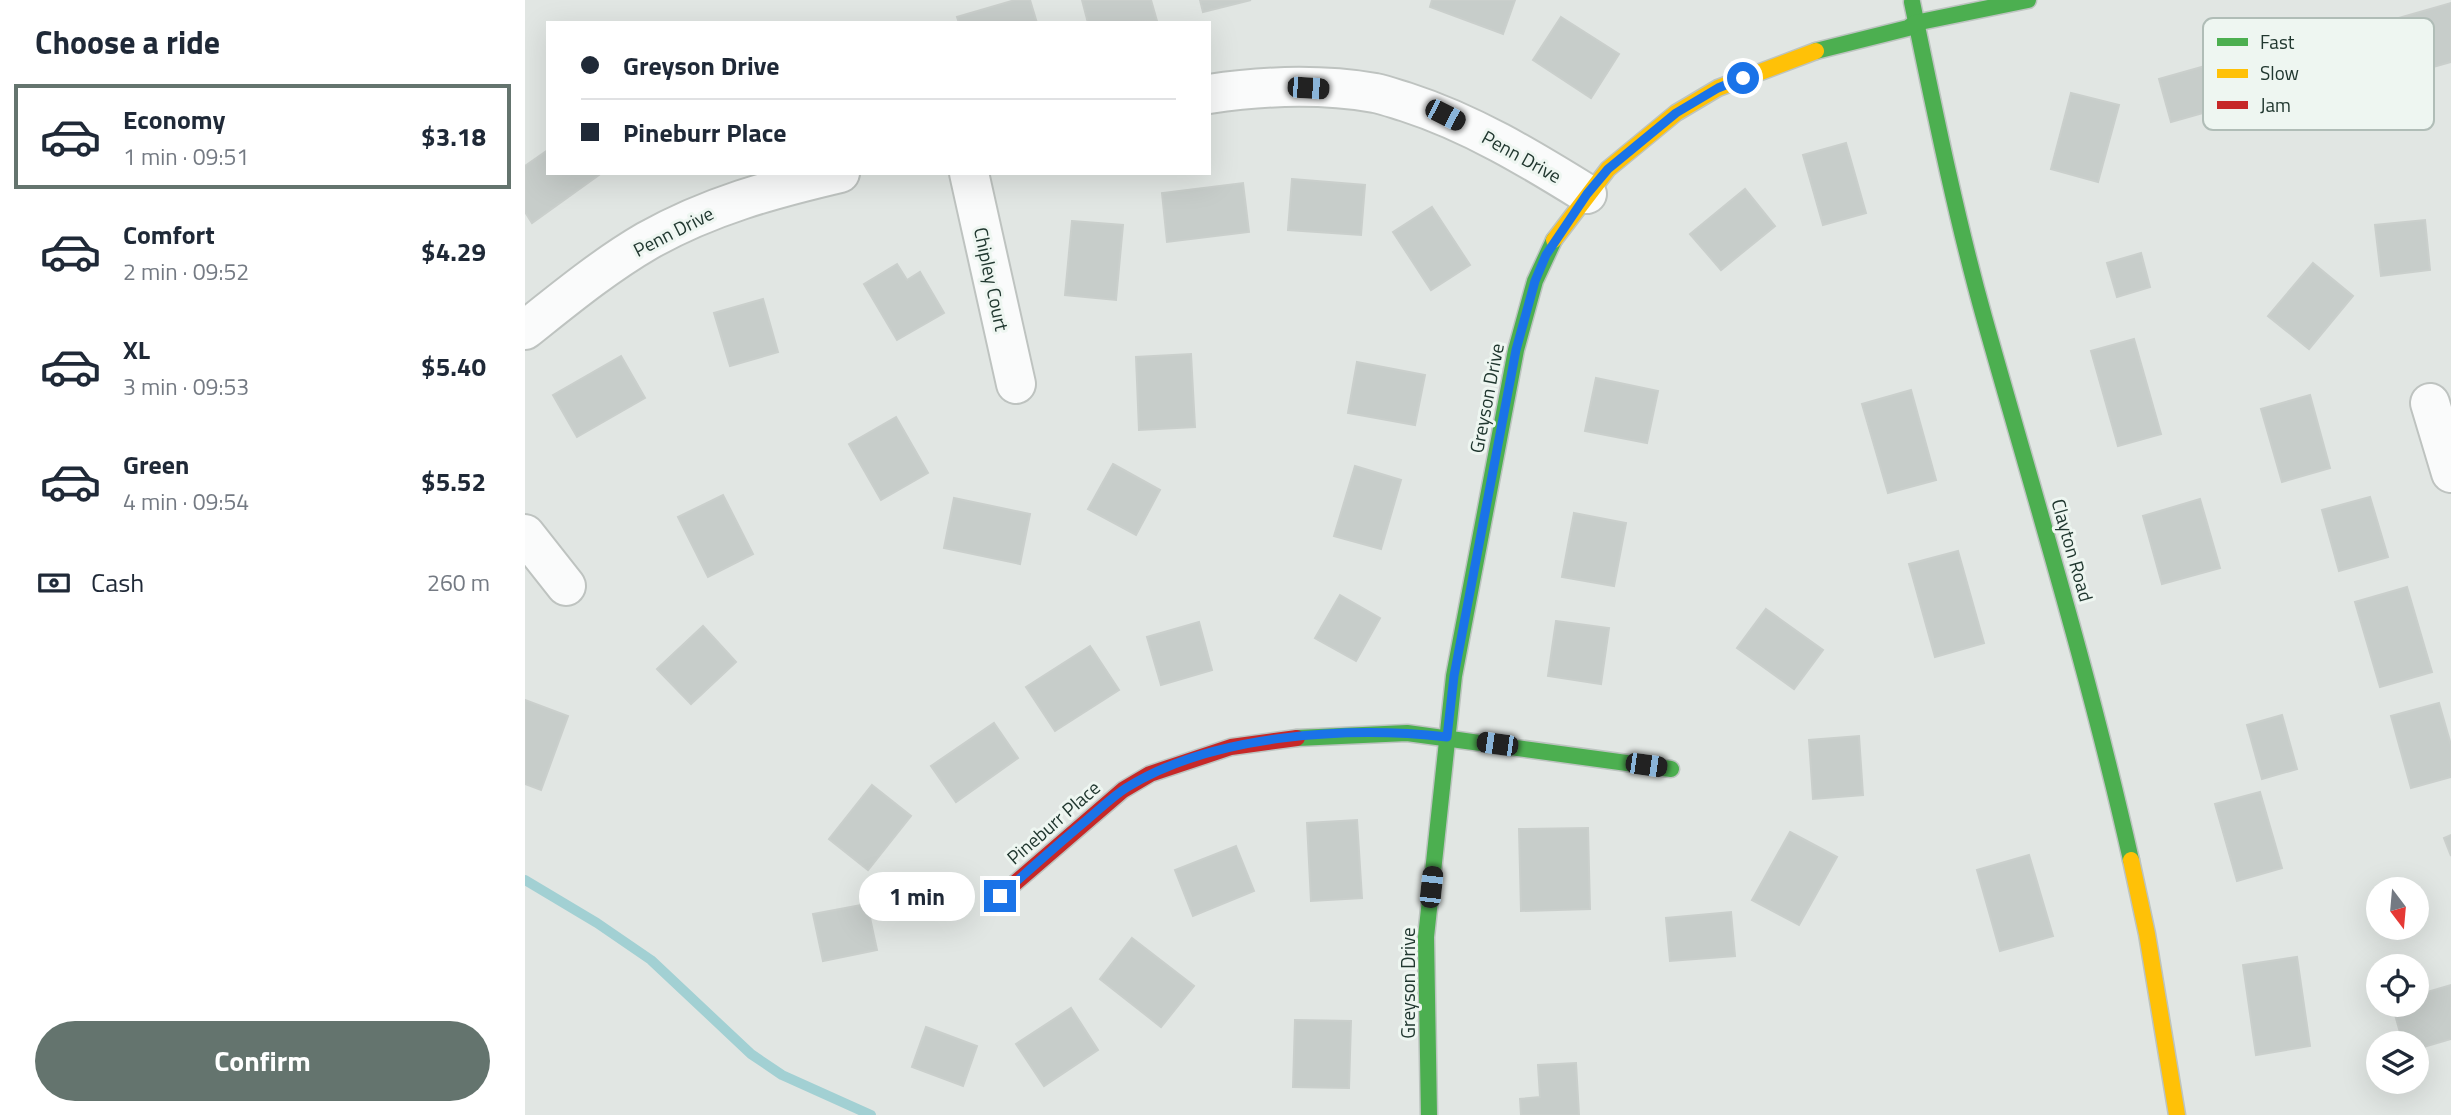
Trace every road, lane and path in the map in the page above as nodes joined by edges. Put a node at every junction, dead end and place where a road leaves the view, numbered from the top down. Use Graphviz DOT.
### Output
graph roads {
  1 [pos="1911,0"];
  2 [pos="2028,0"];
  3 [pos="1915,23"];
  4 [pos="1211,94"];
  5 [pos="831,175"];
  6 [pos="969,175"];
  7 [pos="1587,194"];
  8 [pos="525,330"];
  9 [pos="1016,384"];
  10 [pos="2430,403"];
  11 [pos="2451,473"];
  12 [pos="525,534"];
  13 [pos="566,586"];
  14 [pos="1447,737"];
  15 [pos="1671,769"];
  16 [pos="1000,896"];
  17 [pos="1429,1115"];
  18 [pos="2177,1115"];
  1 -- 3 [label="street, Clayton Road"];
  2 -- 3 [label="street, Greyson Drive"];
  3 -- 7 [label="street, Greyson Drive"];
  3 -- 18 [label="street, Clayton Road"];
  4 -- 7 [label="street, Penn Drive"];
  5 -- 8 [label="street, Penn Drive"];
  6 -- 9 [label="street, Chipley Court"];
  7 -- 14 [label="street, Greyson Drive"];
  10 -- 11 [label="street"];
  12 -- 13 [label="street"];
  14 -- 15 [label="street, Pineburr Place"];
  14 -- 16 [label="street, Pineburr Place"];
  14 -- 17 [label="street, Greyson Drive"];
}
